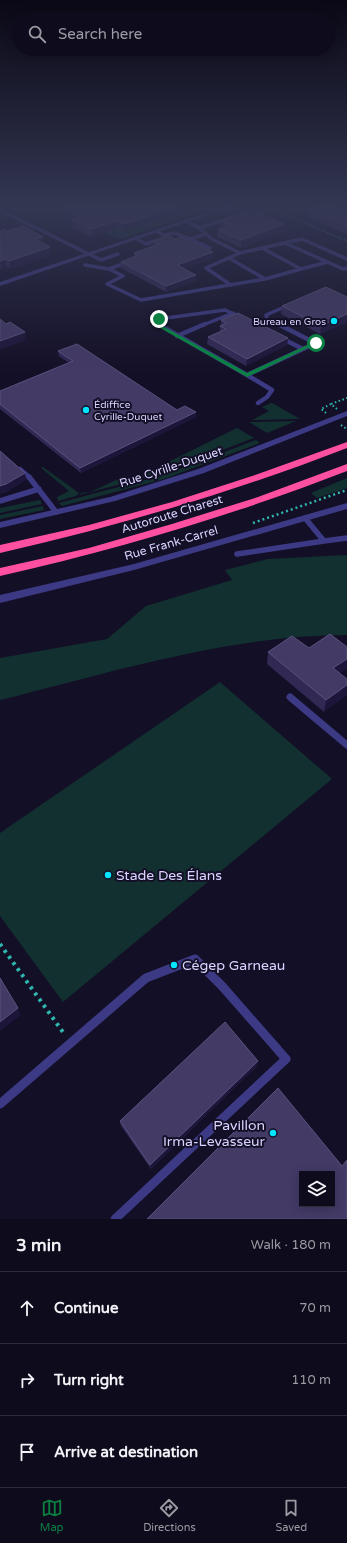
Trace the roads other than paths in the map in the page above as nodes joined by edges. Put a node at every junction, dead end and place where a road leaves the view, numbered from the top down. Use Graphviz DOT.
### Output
graph roads {
  1 [pos="69,261"];
  2 [pos="222,261"];
  3 [pos="234,261"];
  4 [pos="286,261"];
  5 [pos="129,262"];
  6 [pos="328,262"];
  7 [pos="86,265"];
  8 [pos="347,268"];
  9 [pos="109,269"];
  10 [pos="301,269"];
  11 [pos="265,279"];
  12 [pos="0,284"];
  13 [pos="231,285"];
  14 [pos="295,303"];
  15 [pos="233,313"];
  16 [pos="247,320"];
  17 [pos="275,335"];
  18 [pos="177,336"];
  19 [pos="316,343"];
  20 [pos="321,346"];
  21 [pos="303,349"];
  22 [pos="247,375"];
  23 [pos="258,404"];
  24 [pos="346,414"];
  25 [pos="347,445"];
  26 [pos="16,466"];
  27 [pos="347,467"];
  28 [pos="39,489"];
  29 [pos="0,501"];
  30 [pos="347,506"];
  31 [pos="56,512"];
  32 [pos="305,518"];
  33 [pos="0,525"];
  34 [pos="347,538"];
  35 [pos="324,541"];
  36 [pos="0,549"];
  37 [pos="237,554"];
  38 [pos="0,572"];
  39 [pos="0,600"];
  40 [pos="290,697"];
  41 [pos="347,745"];
  42 [pos="0,1104"];
  43 [pos="115,1219"];
  1 -- 12 [label="street"];
  2 -- 13 [label="lane"];
  3 -- 11 [label="lane"];
  4 -- 10 [label="lane"];
  5 -- 9 [label="lane"];
  6 -- 8 [label="lane"];
  6 -- 10 [label="lane"];
  7 -- 9 [label="lane"];
  9 -- 13 [label="lane"];
  10 -- 11 [label="lane"];
  11 -- 13 [label="lane"];
  14 -- 19 [label="lane"];
  15 -- 16 [label="lane"];
  15 -- 18 [label="lane"];
  15 -- 18 [label="lane"];
  17 -- 21 [label="lane"];
  18 -- 22 [label="lane"];
  19 -- 20 [label="lane"];
  19 -- 21 [label="lane"];
  21 -- 22 [label="lane"];
  22 -- 23 [label="lane"];
  24 -- 31 [label="street, Rue Cyrille-Duquet"];
  25 -- 36 [label="highway, Autoroute Charest"];
  26 -- 28 [label="lane"];
  27 -- 38 [label="highway, Autoroute Charest"];
  28 -- 29 [label="lane"];
  28 -- 31 [label="lane"];
  30 -- 32 [label="street, Rue Frank-Carrel"];
  31 -- 33 [label="street, Rue Cyrille-Duquet"];
  32 -- 35 [label="lane"];
  32 -- 39 [label="street, Rue Frank-Carrel"];
  34 -- 35 [label="lane"];
  35 -- 37 [label="lane"];
  40 -- 41 [label="lane"];
  42 -- 43 [label="lane"];
}
